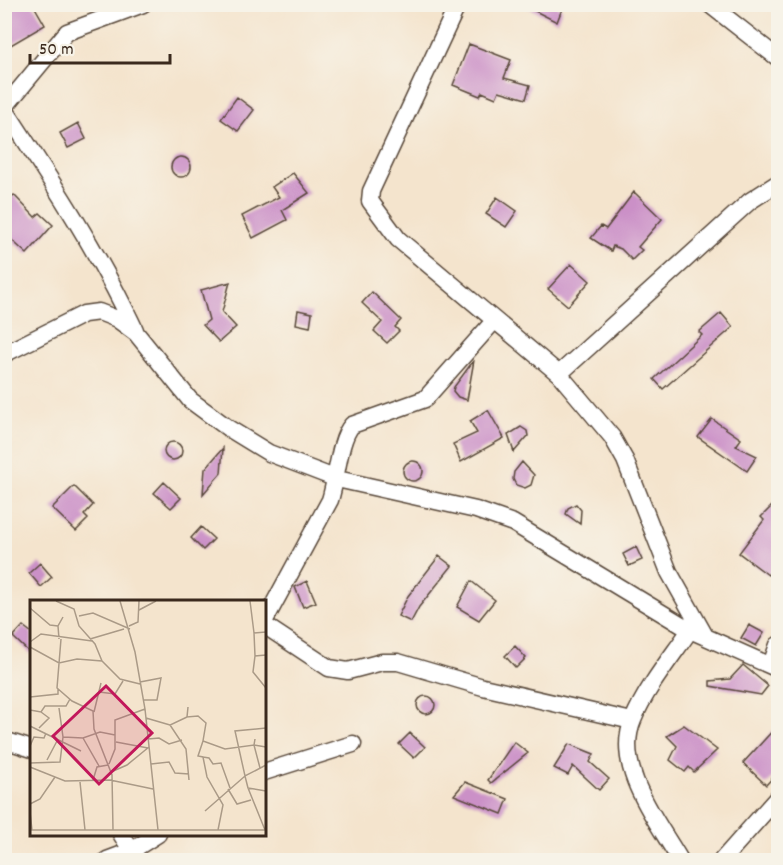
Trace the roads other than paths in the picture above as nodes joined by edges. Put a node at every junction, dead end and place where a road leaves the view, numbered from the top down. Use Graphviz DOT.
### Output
graph roads {
  1 [pos="143,4"];
  2 [pos="458,4"];
  3 [pos="709,4"];
  4 [pos="778,58"];
  5 [pos="4,108"];
  6 [pos="778,183"];
  7 [pos="494,321"];
  8 [pos="136,333"];
  9 [pos="4,354"];
  10 [pos="559,374"];
  11 [pos="337,479"];
  12 [pos="266,620"];
  13 [pos="266,625"];
  14 [pos="698,633"];
  15 [pos="778,645"];
  16 [pos="775,667"];
  17 [pos="632,721"];
  18 [pos="4,740"];
  19 [pos="353,744"];
  20 [pos="30,748"];
  21 [pos="266,771"];
  22 [pos="778,797"];
  23 [pos="122,835"];
  24 [pos="157,835"];
  25 [pos="134,856"];
  26 [pos="107,861"];
  27 [pos="680,861"];
  28 [pos="722,861"];
  1 -- 5 [label="street"];
  2 -- 7 [label="street"];
  3 -- 4 [label="street"];
  5 -- 8 [label="street"];
  6 -- 10 [label="street"];
  7 -- 10 [label="street"];
  7 -- 11 [label="street"];
  8 -- 9 [label="street"];
  8 -- 11 [label="street"];
  10 -- 14 [label="street"];
  11 -- 12 [label="street"];
  11 -- 14 [label="street"];
  13 -- 17 [label="street"];
  14 -- 16 [label="street"];
  14 -- 17 [label="street"];
  15 -- 16 [label="street"];
  17 -- 27 [label="street"];
  18 -- 20 [label="street"];
  19 -- 21 [label="street"];
  22 -- 28 [label="street"];
  23 -- 25 [label="street"];
  24 -- 25 [label="street"];
  25 -- 26 [label="street"];
}
